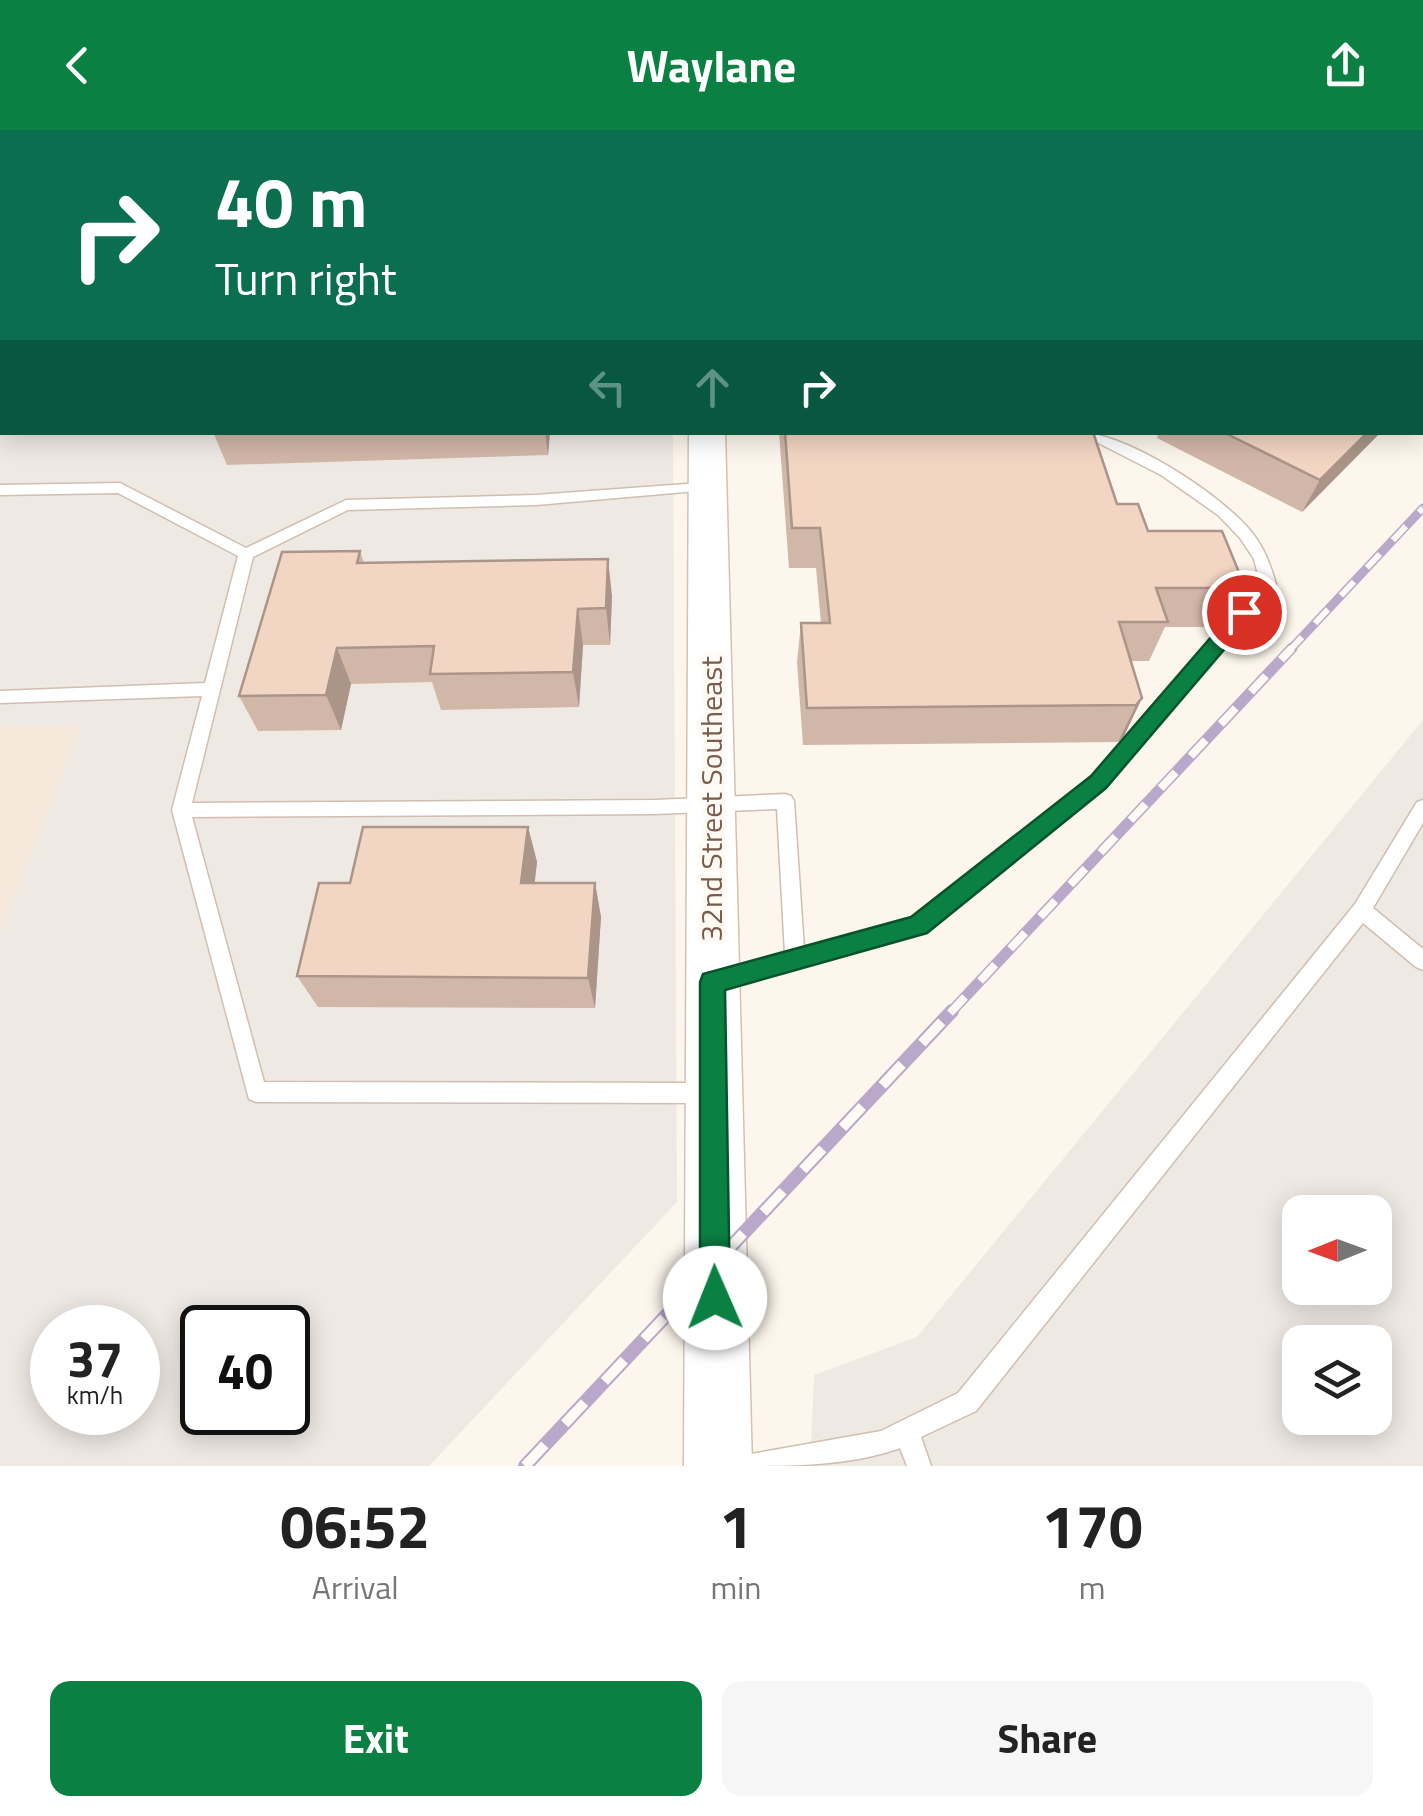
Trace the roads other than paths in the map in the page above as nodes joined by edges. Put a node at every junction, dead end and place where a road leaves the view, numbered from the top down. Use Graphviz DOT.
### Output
graph roads {
  1 [pos="707,435"];
  2 [pos="1089,435"];
  3 [pos="708,485"];
  4 [pos="0,490"];
  5 [pos="246,554"];
  6 [pos="212,689"];
  7 [pos="0,696"];
  8 [pos="710,806"];
  9 [pos="1423,807"];
  10 [pos="181,810"];
  11 [pos="1362,910"];
  12 [pos="795,960"];
  13 [pos="1423,961"];
  14 [pos="712,982"];
  15 [pos="714,1093"];
  16 [pos="906,1431"];
  17 [pos="718,1466"];
  18 [pos="751,1466"];
  19 [pos="920,1466"];
  1 -- 3 [label="street, 32nd Street Southeast"];
  2 -- 12 [label="lane"];
  3 -- 5 [label="lane"];
  3 -- 8 [label="street, 32nd Street Southeast"];
  4 -- 5 [label="lane"];
  5 -- 6 [label="lane"];
  6 -- 7 [label="lane"];
  6 -- 10 [label="lane"];
  8 -- 10 [label="lane"];
  8 -- 12 [label="lane"];
  8 -- 14 [label="street, 32nd Street Southeast"];
  9 -- 11 [label="lane"];
  10 -- 15 [label="lane"];
  11 -- 13 [label="lane"];
  11 -- 16 [label="lane"];
  12 -- 14 [label="lane"];
  14 -- 15 [label="street, 32nd Street Southeast"];
  15 -- 17 [label="street, 32nd Street Southeast"];
  16 -- 18 [label="lane"];
  16 -- 19 [label="lane"];
}
